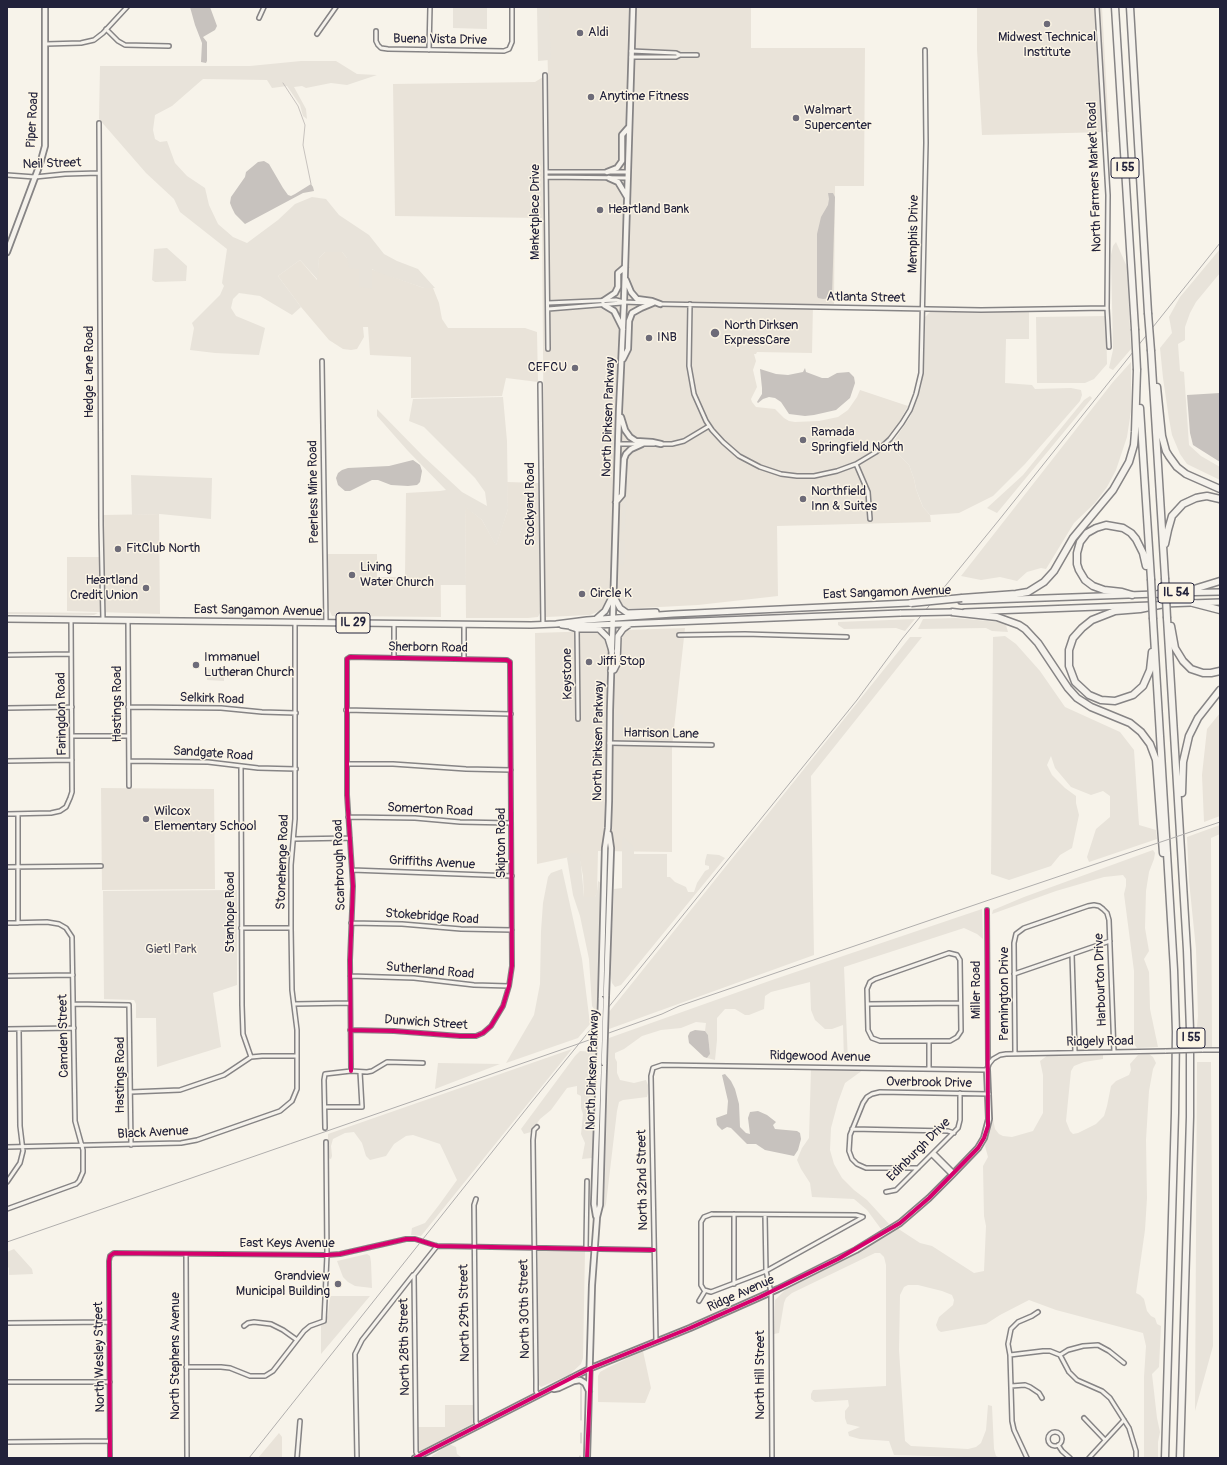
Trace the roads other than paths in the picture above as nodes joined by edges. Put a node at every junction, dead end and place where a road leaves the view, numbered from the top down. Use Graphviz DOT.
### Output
graph roads {
  1 [pos="45,7"];
  2 [pos="127,7"];
  3 [pos="264,7"];
  4 [pos="336,7"];
  5 [pos="430,7"];
  6 [pos="512,7"];
  7 [pos="633,7"];
  8 [pos="1096,7"];
  9 [pos="1115,7"];
  10 [pos="1130,7"];
  11 [pos="259,18"];
  12 [pos="106,29"];
  13 [pos="376,31"];
  14 [pos="317,34"];
  15 [pos="46,44"];
  16 [pos="169,46"];
  17 [pos="429,50"];
  18 [pos="925,50"];
  19 [pos="631,54"];
  20 [pos="697,55"];
  21 [pos="545,75"];
  22 [pos="99,122"];
  23 [pos="629,127"];
  24 [pos="546,172"];
  25 [pos="607,172"];
  26 [pos="99,173"];
  27 [pos="7,175"];
  28 [pos="628,175"];
  29 [pos="35,177"];
  30 [pos="546,177"];
  31 [pos="609,178"];
  32 [pos="627,198"];
  33 [pos="10,238"];
  34 [pos="7,252"];
  35 [pos="625,266"];
  36 [pos="624,277"];
  37 [pos="624,302"];
  38 [pos="548,303"];
  39 [pos="604,303"];
  40 [pos="653,303"];
  41 [pos="660,304"];
  42 [pos="690,304"];
  43 [pos="1107,308"];
  44 [pos="548,309"];
  45 [pos="922,309"];
  46 [pos="623,331"];
  47 [pos="1109,347"];
  48 [pos="548,349"];
  49 [pos="1152,353"];
  50 [pos="322,361"];
  51 [pos="622,361"];
  52 [pos="1137,370"];
  53 [pos="540,384"];
  54 [pos="619,411"];
  55 [pos="709,426"];
  56 [pos="618,444"];
  57 [pos="642,444"];
  58 [pos="661,444"];
  59 [pos="856,464"];
  60 [pos="1220,489"];
  61 [pos="1220,499"];
  62 [pos="616,502"];
  63 [pos="870,519"];
  64 [pos="1163,556"];
  65 [pos="1150,579"];
  66 [pos="1220,581"];
  67 [pos="1220,592"];
  68 [pos="1158,594"];
  69 [pos="614,595"];
  70 [pos="1132,595"];
  71 [pos="961,600"];
  72 [pos="1220,602"];
  73 [pos="910,603"];
  74 [pos="1193,603"];
  75 [pos="1164,604"];
  76 [pos="1220,610"];
  77 [pos="952,612"];
  78 [pos="673,614"];
  79 [pos="1167,618"];
  80 [pos="7,619"];
  81 [pos="595,619"];
  82 [pos="70,620"];
  83 [pos="102,620"];
  84 [pos="128,621"];
  85 [pos="613,622"];
  86 [pos="295,623"];
  87 [pos="326,623"];
  88 [pos="394,624"];
  89 [pos="556,624"];
  90 [pos="631,624"];
  91 [pos="464,625"];
  92 [pos="543,625"];
  93 [pos="570,626"];
  94 [pos="577,630"];
  95 [pos="1154,630"];
  96 [pos="679,635"];
  97 [pos="847,636"];
  98 [pos="612,651"];
  99 [pos="71,654"];
  100 [pos="7,655"];
  101 [pos="347,658"];
  102 [pos="394,658"];
  103 [pos="464,659"];
  104 [pos="509,660"];
  105 [pos="611,671"];
  106 [pos="1220,671"];
  107 [pos="1220,690"];
  108 [pos="72,707"];
  109 [pos="128,707"];
  110 [pos="7,708"];
  111 [pos="346,710"];
  112 [pos="296,713"];
  113 [pos="511,714"];
  114 [pos="578,719"];
  115 [pos="72,736"];
  116 [pos="128,736"];
  117 [pos="609,743"];
  118 [pos="712,745"];
  119 [pos="72,760"];
  120 [pos="128,760"];
  121 [pos="7,761"];
  122 [pos="347,764"];
  123 [pos="241,766"];
  124 [pos="296,769"];
  125 [pos="511,770"];
  126 [pos="129,786"];
  127 [pos="7,814"];
  128 [pos="18,814"];
  129 [pos="348,817"];
  130 [pos="511,823"];
  131 [pos="608,828"];
  132 [pos="1180,828"];
  133 [pos="294,838"];
  134 [pos="350,838"];
  135 [pos="102,866"];
  136 [pos="7,867"];
  137 [pos="18,867"];
  138 [pos="352,870"];
  139 [pos="512,876"];
  140 [pos="1168,885"];
  141 [pos="987,910"];
  142 [pos="7,923"];
  143 [pos="18,923"];
  144 [pos="352,923"];
  145 [pos="241,928"];
  146 [pos="291,928"];
  147 [pos="512,930"];
  148 [pos="1016,934"];
  149 [pos="1110,941"];
  150 [pos="1072,954"];
  151 [pos="1014,974"];
  152 [pos="73,975"];
  153 [pos="7,976"];
  154 [pos="350,976"];
  155 [pos="509,986"];
  156 [pos="350,1003"];
  157 [pos="960,1003"];
  158 [pos="74,1004"];
  159 [pos="294,1004"];
  160 [pos="868,1004"];
  161 [pos="495,1022"];
  162 [pos="74,1028"];
  163 [pos="7,1029"];
  164 [pos="18,1029"];
  165 [pos="350,1030"];
  166 [pos="929,1041"];
  167 [pos="1220,1050"];
  168 [pos="1075,1052"];
  169 [pos="1114,1052"];
  170 [pos="1015,1054"];
  171 [pos="297,1056"];
  172 [pos="251,1058"];
  173 [pos="423,1063"];
  174 [pos="653,1068"];
  175 [pos="929,1069"];
  176 [pos="988,1070"];
  177 [pos="351,1071"];
  178 [pos="360,1072"];
  179 [pos="131,1092"];
  180 [pos="960,1093"];
  181 [pos="988,1094"];
  182 [pos="292,1101"];
  183 [pos="325,1107"];
  184 [pos="536,1127"];
  185 [pos="325,1128"];
  186 [pos="852,1129"];
  187 [pos="954,1133"];
  188 [pos="326,1142"];
  189 [pos="131,1145"];
  190 [pos="7,1146"];
  191 [pos="23,1146"];
  192 [pos="82,1146"];
  193 [pos="933,1154"];
  194 [pos="918,1168"];
  195 [pos="953,1174"];
  196 [pos="587,1180"];
  197 [pos="7,1182"];
  198 [pos="886,1192"];
  199 [pos="476,1199"];
  200 [pos="7,1208"];
  201 [pos="734,1214"];
  202 [pos="765,1215"];
  203 [pos="597,1217"];
  204 [pos="437,1246"];
  205 [pos="474,1246"];
  206 [pos="534,1248"];
  207 [pos="586,1248"];
  208 [pos="595,1248"];
  209 [pos="654,1250"];
  210 [pos="186,1254"];
  211 [pos="327,1255"];
  212 [pos="110,1256"];
  213 [pos="766,1271"];
  214 [pos="414,1275"];
  215 [pos="734,1284"];
  216 [pos="705,1291"];
  217 [pos="771,1292"];
  218 [pos="699,1301"];
  219 [pos="1038,1312"];
  220 [pos="109,1322"];
  221 [pos="7,1323"];
  222 [pos="244,1326"];
  223 [pos="297,1340"];
  224 [pos="656,1341"];
  225 [pos="1010,1354"];
  226 [pos="1060,1355"];
  227 [pos="1124,1363"];
  228 [pos="186,1367"];
  229 [pos="591,1368"];
  230 [pos="7,1382"];
  231 [pos="110,1382"];
  232 [pos="1011,1386"];
  233 [pos="550,1389"];
  234 [pos="590,1393"];
  235 [pos="538,1395"];
  236 [pos="1042,1398"];
  237 [pos="1084,1418"];
  238 [pos="1124,1420"];
  239 [pos="300,1421"];
  240 [pos="478,1426"];
  241 [pos="1105,1440"];
  242 [pos="110,1441"];
  243 [pos="7,1442"];
  244 [pos="1058,1445"];
  245 [pos="416,1457"];
  246 [pos="110,1458"];
  247 [pos="187,1458"];
  248 [pos="297,1458"];
  249 [pos="357,1458"];
  250 [pos="587,1458"];
  251 [pos="772,1458"];
  252 [pos="1027,1458"];
  253 [pos="1070,1458"];
  254 [pos="1089,1458"];
  255 [pos="1136,1458"];
  256 [pos="1165,1458"];
  257 [pos="1180,1458"];
  1 -- 15 [label="street, Piper Road"];
  2 -- 12 [label="street"];
  3 -- 11 [label="street"];
  4 -- 14 [label="street"];
  5 -- 17 [label="street"];
  6 -- 17 [label="street, Buena Vista Drive"];
  7 -- 19 [label="street, North Dirksen Parkway"];
  8 -- 43 [label="street, North Farmers Market Road"];
  9 -- 52 [label="highway, I 55, bridge"];
  10 -- 49 [label="highway, I 55, bridge"];
  12 -- 15 [label="street"];
  12 -- 16 [label="street"];
  13 -- 17 [label="street, Buena Vista Drive"];
  15 -- 29 [label="street, Piper Road"];
  18 -- 45 [label="street, Memphis Drive"];
  19 -- 20 [label="street"];
  19 -- 23 [label="street, North Dirksen Parkway"];
  21 -- 24 [label="street, Marketplace Drive"];
  22 -- 26 [label="street, Hedge Lane Road"];
  23 -- 25 [label="street"];
  23 -- 28 [label="street, North Dirksen Parkway"];
  24 -- 25 [label="street"];
  24 -- 30 [label="street, Marketplace Drive"];
  25 -- 28 [label="street"];
  26 -- 29 [label="street, Neil Street"];
  26 -- 83 [label="street, Hedge Lane Road"];
  27 -- 29 [label="street, Neil Street"];
  28 -- 31 [label="street"];
  28 -- 32 [label="street, North Dirksen Parkway"];
  29 -- 33 [label="street, Piper Road"];
  30 -- 31 [label="street"];
  30 -- 38 [label="street, Marketplace Drive"];
  31 -- 32 [label="street"];
  32 -- 35 [label="street, North Dirksen Parkway"];
  33 -- 34 [label="street, Piper Road"];
  35 -- 36 [label="street, North Dirksen Parkway"];
  35 -- 39 [label="street"];
  36 -- 37 [label="street, North Dirksen Parkway"];
  36 -- 41 [label="street"];
  37 -- 39 [label="street, Atlanta Street"];
  37 -- 40 [label="street, Atlanta Street"];
  37 -- 46 [label="street, North Dirksen Parkway"];
  38 -- 39 [label="street, Atlanta Street"];
  38 -- 44 [label="street, Marketplace Drive"];
  39 -- 44 [label="street, Atlanta Street"];
  39 -- 46 [label="street"];
  40 -- 41 [label="street, Atlanta Street"];
  40 -- 51 [label="street"];
  41 -- 42 [label="street, Atlanta Street"];
  42 -- 45 [label="street, Atlanta Street"];
  42 -- 55 [label="street, Memphis Drive"];
  43 -- 45 [label="street, Atlanta Street"];
  43 -- 47 [label="street, North Farmers Market Road"];
  44 -- 48 [label="street, Marketplace Drive"];
  45 -- 59 [label="street, Memphis Drive"];
  46 -- 51 [label="street, North Dirksen Parkway"];
  49 -- 60 [label="highway"];
  49 -- 64 [label="highway, I 55"];
  50 -- 87 [label="street, Peerless Mine Road"];
  51 -- 54 [label="street, North Dirksen Parkway"];
  52 -- 65 [label="highway, I 55"];
  52 -- 71 [label="highway"];
  53 -- 92 [label="street, Stockyard Road"];
  54 -- 56 [label="street, North Dirksen Parkway"];
  54 -- 58 [label="street"];
  55 -- 58 [label="street"];
  55 -- 59 [label="street, Memphis Drive"];
  56 -- 57 [label="street"];
  56 -- 62 [label="street, North Dirksen Parkway"];
  57 -- 58 [label="street"];
  57 -- 62 [label="street"];
  59 -- 63 [label="street"];
  61 -- 64 [label="highway"];
  62 -- 69 [label="street, North Dirksen Parkway"];
  64 -- 79 [label="highway, I 55, bridge"];
  65 -- 70 [label="highway"];
  65 -- 95 [label="highway, I 55, bridge"];
  66 -- 68 [label="highway"];
  67 -- 68 [label="main road, East Sangamon Avenue / IL 54"];
  68 -- 70 [label="main road, East Sangamon Avenue / IL 54"];
  69 -- 78 [label="main road"];
  69 -- 81 [label="main road"];
  69 -- 85 [label="street, North Dirksen Parkway"];
  70 -- 71 [label="main road, East Sangamon Avenue"];
  71 -- 73 [label="highway, bridge"];
  72 -- 74 [label="main road, East Sangamon Avenue / IL 54"];
  73 -- 78 [label="main road, East Sangamon Avenue"];
  74 -- 75 [label="main road, East Sangamon Avenue / IL 54"];
  74 -- 76 [label="highway"];
  75 -- 77 [label="main road, East Sangamon Avenue"];
  75 -- 95 [label="highway"];
  77 -- 90 [label="main road, East Sangamon Avenue, bridge"];
  77 -- 140 [label="highway"];
  78 -- 85 [label="main road, East Sangamon Avenue"];
  79 -- 106 [label="highway"];
  79 -- 132 [label="highway, I 55"];
  80 -- 82 [label="main road, East Sangamon Avenue / IL 29"];
  81 -- 85 [label="main road, East Sangamon Avenue / IL 29"];
  81 -- 89 [label="main road, East Sangamon Avenue / IL 29"];
  82 -- 83 [label="main road, East Sangamon Avenue / IL 29"];
  82 -- 99 [label="street, Faringdon Road"];
  83 -- 84 [label="main road, East Sangamon Avenue / IL 29"];
  84 -- 86 [label="main road, East Sangamon Avenue / IL 29"];
  84 -- 109 [label="street, Hastings Road"];
  85 -- 90 [label="main road, East Sangamon Avenue"];
  85 -- 93 [label="main road, East Sangamon Avenue / IL 29"];
  85 -- 98 [label="street, North Dirksen Parkway"];
  86 -- 87 [label="main road, East Sangamon Avenue / IL 29"];
  86 -- 112 [label="street, Stonehenge Road"];
  87 -- 88 [label="main road, East Sangamon Avenue / IL 29"];
  88 -- 91 [label="main road, East Sangamon Avenue / IL 29"];
  88 -- 102 [label="street"];
  89 -- 92 [label="main road, East Sangamon Avenue / IL 29"];
  89 -- 93 [label="main road, East Sangamon Avenue / IL 29"];
  90 -- 105 [label="main road"];
  91 -- 92 [label="main road, East Sangamon Avenue / IL 29"];
  91 -- 103 [label="street"];
  93 -- 94 [label="main road"];
  94 -- 98 [label="main road"];
  94 -- 114 [label="street, Keystone"];
  95 -- 140 [label="highway, I 55"];
  96 -- 97 [label="street"];
  98 -- 105 [label="street, North Dirksen Parkway"];
  99 -- 100 [label="street"];
  99 -- 108 [label="street, Faringdon Road"];
  101 -- 102 [label="street, Sherborn Road"];
  101 -- 111 [label="street, Scarbrough Road"];
  102 -- 103 [label="street, Sherborn Road"];
  103 -- 104 [label="street, Sherborn Road"];
  104 -- 113 [label="street, Skipton Road"];
  105 -- 117 [label="street, North Dirksen Parkway"];
  107 -- 132 [label="highway"];
  108 -- 110 [label="street"];
  108 -- 115 [label="street, Faringdon Road"];
  109 -- 112 [label="street, Selkirk Road"];
  109 -- 116 [label="street, Hastings Road"];
  111 -- 113 [label="street"];
  111 -- 122 [label="street, Scarbrough Road"];
  112 -- 124 [label="street, Stonehenge Road"];
  113 -- 125 [label="street, Skipton Road"];
  115 -- 116 [label="street"];
  115 -- 119 [label="street, Faringdon Road"];
  116 -- 120 [label="street, Hastings Road"];
  117 -- 118 [label="street, Harrison Lane"];
  117 -- 131 [label="street, North Dirksen Parkway"];
  119 -- 121 [label="street"];
  119 -- 128 [label="street, Faringdon Road"];
  120 -- 123 [label="street, Sandgate Road"];
  120 -- 126 [label="street, Hastings Road"];
  122 -- 125 [label="street"];
  122 -- 129 [label="street, Scarbrough Road"];
  123 -- 124 [label="street, Sandgate Road"];
  123 -- 145 [label="street, Stanhope Road"];
  124 -- 133 [label="street, Stonehenge Road"];
  125 -- 130 [label="street, Skipton Road"];
  127 -- 128 [label="street"];
  128 -- 137 [label="street"];
  129 -- 130 [label="street, Somerton Road"];
  129 -- 134 [label="street, Scarbrough Road"];
  130 -- 139 [label="street, Skipton Road"];
  131 -- 203 [label="street, North Dirksen Parkway, bridge"];
  131 -- 203 [label="street, North Dirksen Parkway, bridge"];
  132 -- 257 [label="highway, I 55"];
  133 -- 134 [label="street"];
  133 -- 146 [label="street, Stonehenge Road"];
  134 -- 138 [label="street, Scarbrough Road"];
  135 -- 137 [label="street"];
  136 -- 137 [label="street"];
  137 -- 143 [label="street"];
  138 -- 139 [label="street, Griffiths Avenue"];
  138 -- 144 [label="street, Scarbrough Road"];
  139 -- 147 [label="street, Skipton Road"];
  140 -- 256 [label="highway, I 55"];
  141 -- 176 [label="street, Miller Road"];
  142 -- 143 [label="street"];
  143 -- 152 [label="street, Camden Street"];
  144 -- 147 [label="street, Stokebridge Road"];
  144 -- 154 [label="street, Scarbrough Road"];
  145 -- 146 [label="street"];
  145 -- 172 [label="street, Stanhope Road"];
  146 -- 159 [label="street, Stonehenge Road"];
  147 -- 155 [label="street, Skipton Road"];
  148 -- 149 [label="street, Harbourton Drive"];
  148 -- 151 [label="street, Pennington Drive"];
  149 -- 150 [label="street"];
  149 -- 169 [label="street, Harbourton Drive"];
  150 -- 151 [label="street"];
  150 -- 168 [label="street"];
  151 -- 170 [label="street, Pennington Drive"];
  152 -- 153 [label="street"];
  152 -- 158 [label="street, Camden Street"];
  154 -- 155 [label="street, Sutherland Road"];
  154 -- 156 [label="street, Scarbrough Road"];
  155 -- 161 [label="street, Skipton Road"];
  156 -- 159 [label="street"];
  156 -- 165 [label="street, Scarbrough Road"];
  157 -- 160 [label="street"];
  157 -- 160 [label="street"];
  157 -- 166 [label="street"];
  158 -- 162 [label="street, Camden Street"];
  158 -- 179 [label="street, Hastings Road"];
  159 -- 171 [label="street, Stonehenge Road"];
  160 -- 166 [label="street"];
  161 -- 165 [label="street, Dunwich Street"];
  162 -- 164 [label="street"];
  162 -- 192 [label="street, Camden Street"];
  163 -- 164 [label="street"];
  164 -- 191 [label="street"];
  165 -- 177 [label="street, Scarbrough Road"];
  166 -- 175 [label="street"];
  167 -- 169 [label="street, Ridgely Road, bridge"];
  168 -- 169 [label="street, Ridgely Road"];
  168 -- 170 [label="street, Ridgely Road"];
  170 -- 176 [label="street, Ridgely Road"];
  171 -- 172 [label="street"];
  171 -- 182 [label="street, Stonehenge Road"];
  172 -- 179 [label="street"];
  173 -- 178 [label="street"];
  174 -- 175 [label="street, Ridgewood Avenue"];
  174 -- 209 [label="street, North 32nd Street"];
  175 -- 176 [label="street, Ridgewood Avenue"];
  176 -- 181 [label="street, Ridge Avenue"];
  177 -- 178 [label="street"];
  177 -- 183 [label="street"];
  178 -- 183 [label="street"];
  179 -- 189 [label="street, Hastings Road"];
  180 -- 181 [label="street, Overbrook Drive"];
  180 -- 186 [label="street, Overbrook Drive"];
  180 -- 187 [label="street, Edinburgh Drive"];
  181 -- 195 [label="street, Ridge Avenue"];
  182 -- 189 [label="street, Black Avenue"];
  183 -- 185 [label="street"];
  184 -- 206 [label="street, North 30th Street"];
  186 -- 187 [label="street"];
  186 -- 194 [label="street"];
  187 -- 193 [label="street, Edinburgh Drive"];
  188 -- 211 [label="street"];
  189 -- 192 [label="street, Black Avenue"];
  190 -- 191 [label="street, Black Avenue"];
  191 -- 192 [label="street, Black Avenue"];
  191 -- 197 [label="street"];
  192 -- 200 [label="street, Camden Street"];
  193 -- 194 [label="street, Edinburgh Drive"];
  193 -- 195 [label="street"];
  194 -- 198 [label="street, Edinburgh Drive"];
  195 -- 217 [label="street, Ridge Avenue"];
  196 -- 207 [label="street"];
  199 -- 205 [label="street, North 29th Street"];
  201 -- 202 [label="street"];
  201 -- 215 [label="street"];
  201 -- 216 [label="street"];
  202 -- 213 [label="street, North Hill Street"];
  202 -- 213 [label="street"];
  203 -- 208 [label="street, North Dirksen Parkway"];
  204 -- 205 [label="street, East Keys Avenue"];
  204 -- 211 [label="street, East Keys Avenue"];
  204 -- 214 [label="street"];
  205 -- 206 [label="street, East Keys Avenue"];
  205 -- 240 [label="street, North 29th Street"];
  206 -- 207 [label="street, East Keys Avenue"];
  206 -- 235 [label="street, North 30th Street"];
  207 -- 208 [label="street, East Keys Avenue"];
  208 -- 209 [label="street, East Keys Avenue"];
  208 -- 229 [label="street, North Dirksen Parkway"];
  209 -- 224 [label="street, North 32nd Street"];
  210 -- 211 [label="street, East Keys Avenue"];
  210 -- 212 [label="street, East Keys Avenue"];
  210 -- 228 [label="street, North Stephens Avenue"];
  211 -- 223 [label="street"];
  212 -- 220 [label="street, North Wesley Street"];
  213 -- 215 [label="street"];
  213 -- 217 [label="street, North Hill Street"];
  214 -- 245 [label="street, North 28th Street"];
  214 -- 249 [label="street"];
  215 -- 216 [label="street"];
  216 -- 218 [label="street"];
  217 -- 224 [label="street, Ridge Avenue"];
  217 -- 251 [label="street, North Hill Street"];
  219 -- 225 [label="street"];
  220 -- 221 [label="street"];
  220 -- 231 [label="street, North Wesley Street"];
  222 -- 223 [label="street"];
  223 -- 228 [label="street"];
  224 -- 229 [label="street, Ridge Avenue"];
  225 -- 226 [label="street"];
  225 -- 232 [label="street"];
  226 -- 227 [label="street"];
  226 -- 238 [label="street"];
  228 -- 247 [label="street, North Stephens Avenue"];
  229 -- 233 [label="street, Ridge Avenue"];
  229 -- 234 [label="street, North Dirksen Parkway"];
  230 -- 231 [label="street"];
  231 -- 242 [label="street, North Wesley Street"];
  232 -- 236 [label="street"];
  232 -- 252 [label="street"];
  233 -- 234 [label="street"];
  233 -- 235 [label="street, Ridge Avenue"];
  234 -- 250 [label="street, North Dirksen Parkway"];
  235 -- 240 [label="street, Ridge Avenue"];
  237 -- 241 [label="street"];
  238 -- 241 [label="street"];
  238 -- 255 [label="street"];
  239 -- 248 [label="street"];
  240 -- 245 [label="street, Ridge Avenue"];
  241 -- 254 [label="street"];
  242 -- 243 [label="street"];
  242 -- 246 [label="street, North Wesley Street"];
  244 -- 244 [label="street"];
  244 -- 253 [label="street"];
}
